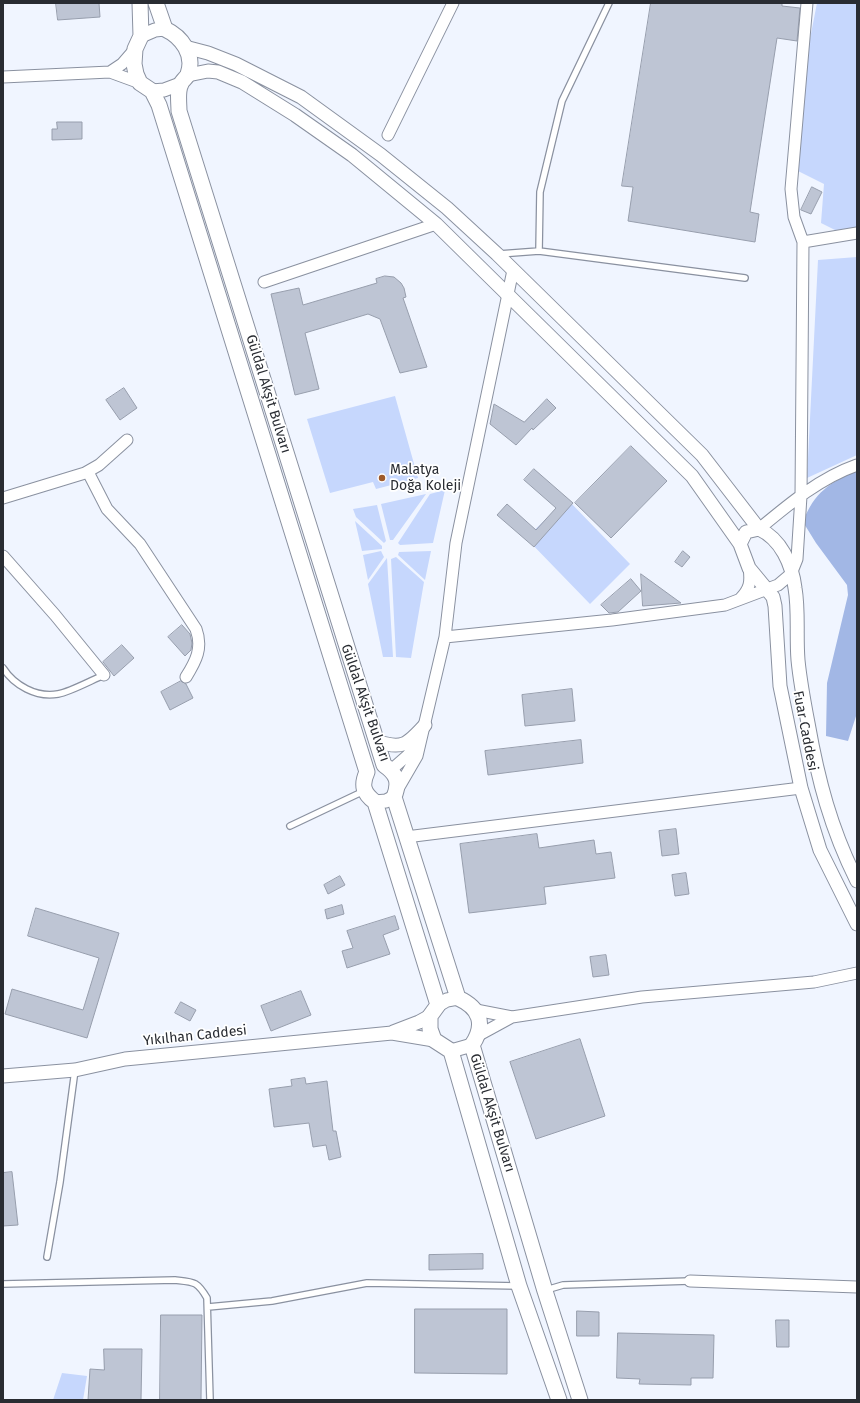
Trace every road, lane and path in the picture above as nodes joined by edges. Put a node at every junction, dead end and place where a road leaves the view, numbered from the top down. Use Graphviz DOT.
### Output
graph roads {
  1 [pos="140,3"];
  2 [pos="156,3"];
  3 [pos="452,3"];
  4 [pos="609,3"];
  5 [pos="807,3"];
  6 [pos="165,29"];
  7 [pos="138,43"];
  8 [pos="186,47"];
  9 [pos="110,72"];
  10 [pos="3,77"];
  11 [pos="184,80"];
  12 [pos="146,87"];
  13 [pos="388,135"];
  14 [pos="436,224"];
  15 [pos="857,233"];
  16 [pos="803,242"];
  17 [pos="539,252"];
  18 [pos="497,254"];
  19 [pos="513,270"];
  20 [pos="745,278"];
  21 [pos="264,282"];
  22 [pos="508,294"];
  23 [pos="127,440"];
  24 [pos="857,464"];
  25 [pos="88,472"];
  26 [pos="801,496"];
  27 [pos="3,498"];
  28 [pos="759,529"];
  29 [pos="740,544"];
  30 [pos="3,556"];
  31 [pos="749,568"];
  32 [pos="791,574"];
  33 [pos="768,589"];
  34 [pos="739,601"];
  35 [pos="445,637"];
  36 [pos="3,668"];
  37 [pos="104,675"];
  38 [pos="186,677"];
  39 [pos="425,725"];
  40 [pos="421,740"];
  41 [pos="376,741"];
  42 [pos="387,768"];
  43 [pos="367,772"];
  44 [pos="801,788"];
  45 [pos="364,791"];
  46 [pos="396,792"];
  47 [pos="375,802"];
  48 [pos="290,826"];
  49 [pos="406,837"];
  50 [pos="857,881"];
  51 [pos="857,924"];
  52 [pos="857,973"];
  53 [pos="458,998"];
  54 [pos="434,1010"];
  55 [pos="476,1010"];
  56 [pos="512,1017"];
  57 [pos="392,1033"];
  58 [pos="434,1040"];
  59 [pos="475,1040"];
  60 [pos="451,1051"];
  61 [pos="76,1070"];
  62 [pos="3,1076"];
  63 [pos="47,1257"];
  64 [pos="690,1281"];
  65 [pos="3,1284"];
  66 [pos="519,1286"];
  67 [pos="857,1287"];
  68 [pos="545,1291"];
  69 [pos="208,1307"];
  70 [pos="210,1400"];
  71 [pos="559,1400"];
  72 [pos="580,1400"];
  1 -- 7 [label="main road, Güldal Akşit Bulvarı"];
  2 -- 6 [label="main road"];
  3 -- 13 [label="street"];
  4 -- 17 [label="lane"];
  5 -- 16 [label="street"];
  6 -- 7 [label="street"];
  6 -- 8 [label="main road"];
  7 -- 9 [label="street"];
  7 -- 12 [label="main road, Güldal Akşit Bulvarı"];
  8 -- 11 [label="main road, Güldal Akşit Bulvarı"];
  8 -- 18 [label="street"];
  9 -- 10 [label="street"];
  9 -- 12 [label="street"];
  11 -- 12 [label="street"];
  11 -- 14 [label="street, Fuar Caddesi"];
  11 -- 41 [label="main road, Güldal Akşit Bulvarı"];
  12 -- 43 [label="main road, Güldal Akşit Bulvarı"];
  14 -- 21 [label="street"];
  14 -- 22 [label="street, Fuar Caddesi"];
  15 -- 16 [label="street"];
  16 -- 26 [label="street"];
  17 -- 18 [label="lane"];
  17 -- 20 [label="lane"];
  18 -- 19 [label="street"];
  19 -- 22 [label="street"];
  19 -- 28 [label="street"];
  22 -- 29 [label="street, Fuar Caddesi"];
  22 -- 35 [label="street"];
  23 -- 25 [label="street"];
  24 -- 26 [label="street"];
  25 -- 27 [label="street"];
  25 -- 38 [label="street"];
  26 -- 28 [label="street"];
  26 -- 32 [label="street"];
  28 -- 29 [label="street"];
  28 -- 32 [label="street"];
  29 -- 31 [label="street, Fuar Caddesi"];
  30 -- 37 [label="street"];
  31 -- 33 [label="street, Fuar Caddesi"];
  31 -- 34 [label="street"];
  32 -- 33 [label="street"];
  32 -- 50 [label="street"];
  33 -- 34 [label="street"];
  33 -- 44 [label="street, Fuar Caddesi"];
  34 -- 35 [label="street"];
  35 -- 39 [label="street"];
  36 -- 37 [label="lane"];
  39 -- 40 [label="street"];
  39 -- 41 [label="street"];
  40 -- 42 [label="street"];
  40 -- 46 [label="street"];
  41 -- 42 [label="main road, Güldal Akşit Bulvarı"];
  42 -- 43 [label="street"];
  42 -- 46 [label="main road, Güldal Akşit Bulvarı"];
  43 -- 45 [label="main road, Güldal Akşit Bulvarı"];
  44 -- 49 [label="street"];
  44 -- 51 [label="street, Fuar Caddesi"];
  45 -- 47 [label="main road"];
  45 -- 48 [label="lane"];
  46 -- 47 [label="street"];
  46 -- 49 [label="main road, Güldal Akşit Bulvarı"];
  47 -- 54 [label="main road"];
  49 -- 53 [label="main road, Güldal Akşit Bulvarı"];
  52 -- 56 [label="street"];
  53 -- 54 [label="street"];
  53 -- 55 [label="main road"];
  54 -- 57 [label="street, Yıkılhan Caddesi"];
  54 -- 58 [label="main road"];
  55 -- 56 [label="street"];
  55 -- 59 [label="main road, Güldal Akşit Bulvarı"];
  56 -- 59 [label="street"];
  57 -- 58 [label="street, Yıkılhan Caddesi"];
  57 -- 61 [label="street, Yıkılhan Caddesi"];
  58 -- 60 [label="main road, Güldal Akşit Bulvarı"];
  59 -- 60 [label="street"];
  59 -- 68 [label="main road, Güldal Akşit Bulvarı"];
  60 -- 66 [label="main road, Güldal Akşit Bulvarı"];
  61 -- 62 [label="street, Yıkılhan Caddesi"];
  61 -- 63 [label="lane"];
  64 -- 67 [label="street"];
  64 -- 68 [label="lane"];
  65 -- 69 [label="lane"];
  66 -- 69 [label="lane"];
  66 -- 71 [label="main road, Güldal Akşit Bulvarı"];
  68 -- 72 [label="main road, Güldal Akşit Bulvarı"];
  69 -- 70 [label="lane"];
}
